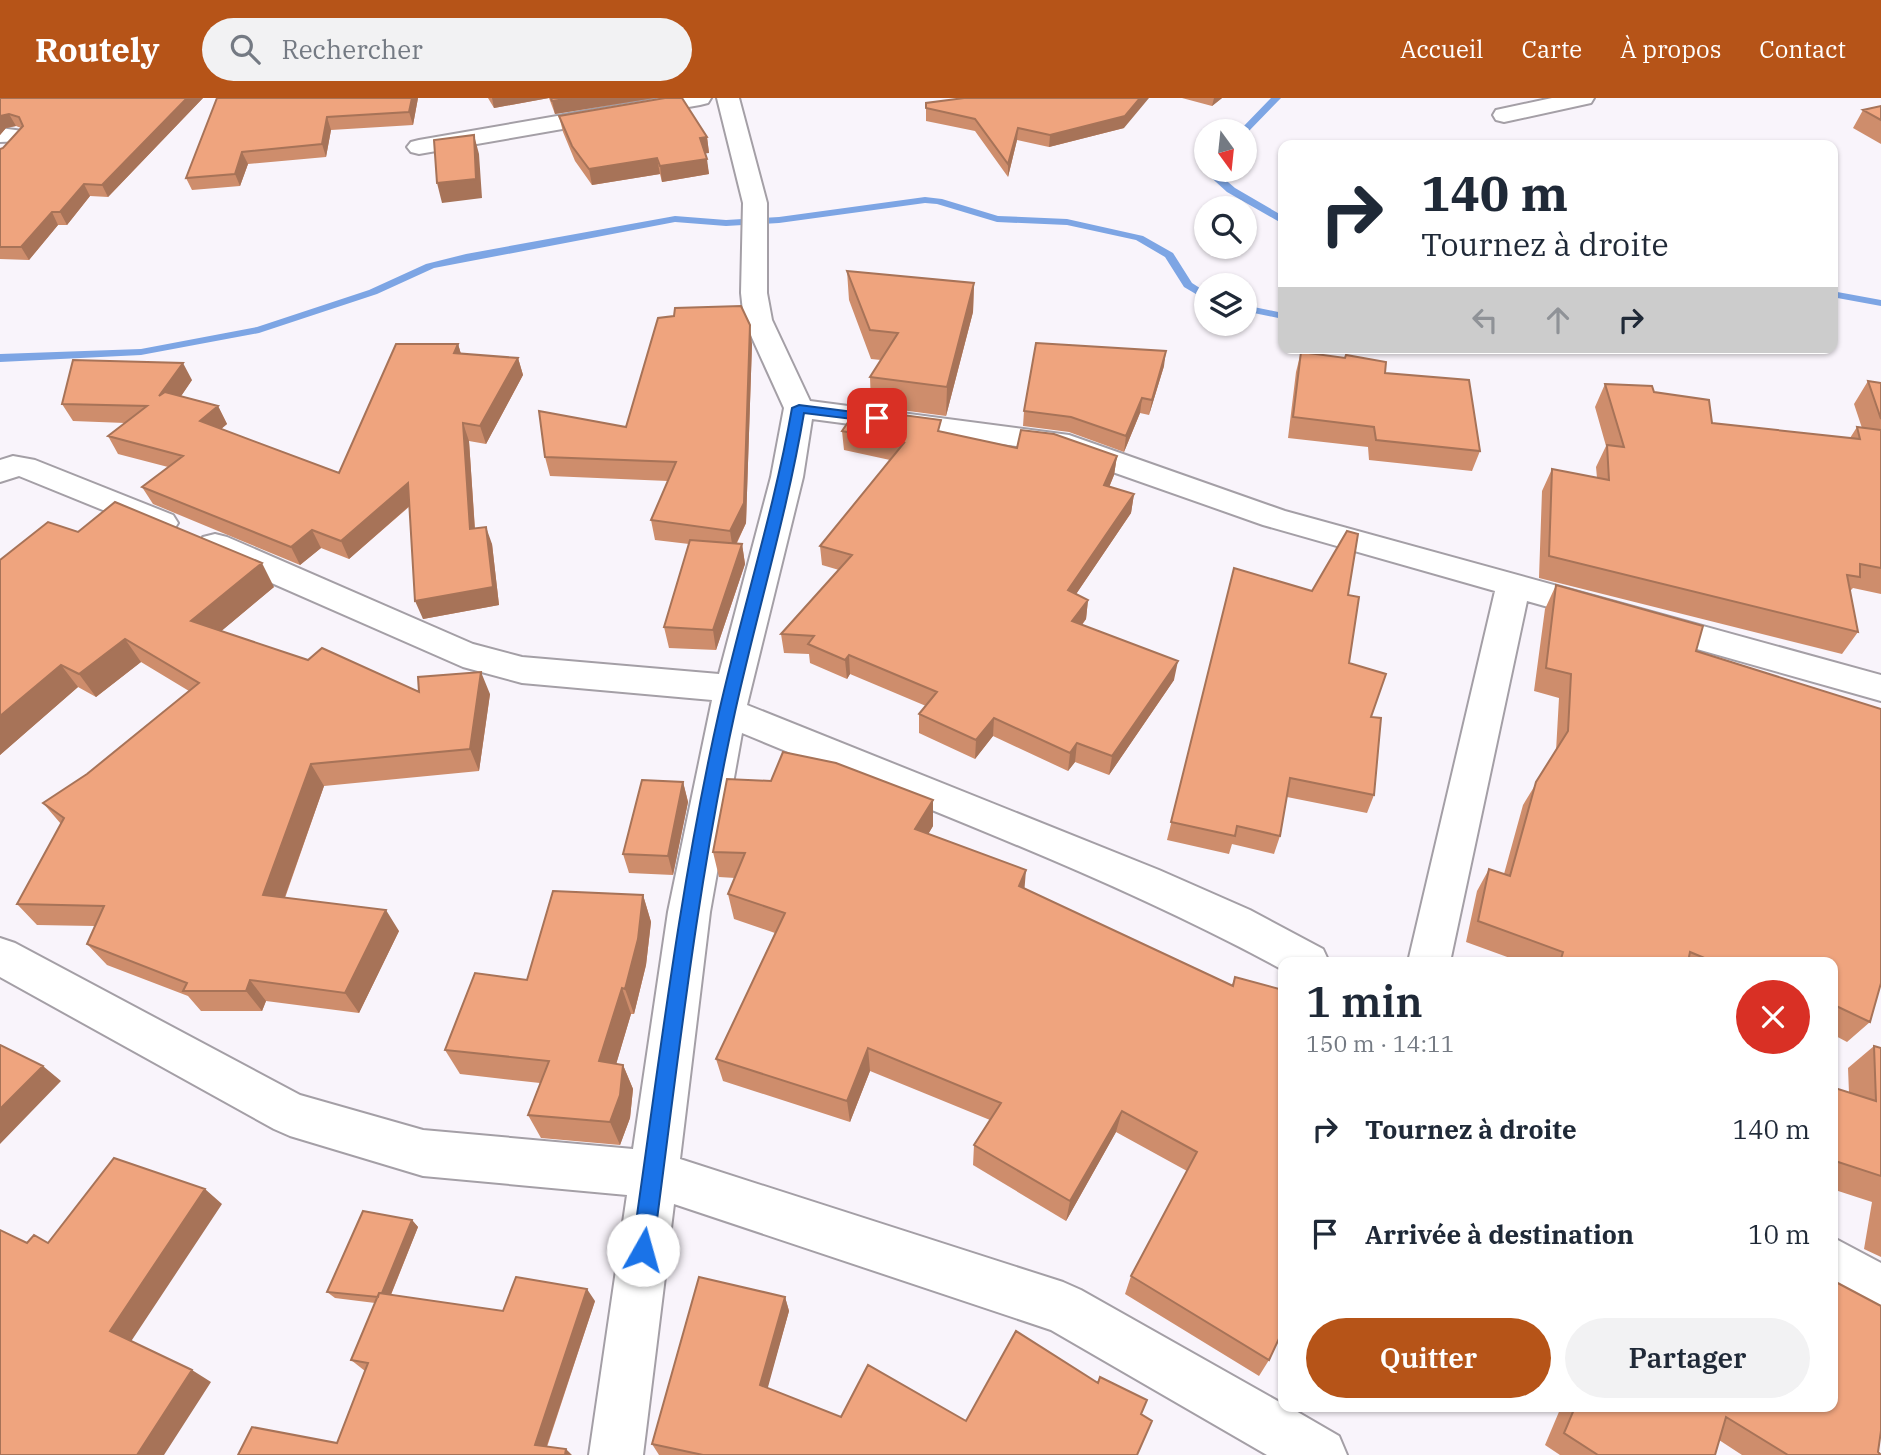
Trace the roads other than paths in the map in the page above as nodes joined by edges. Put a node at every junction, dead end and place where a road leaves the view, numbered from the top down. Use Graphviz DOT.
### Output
graph roads {
  1 [pos="700,98"];
  2 [pos="728,98"];
  3 [pos="1583,98"];
  4 [pos="1504,115"];
  5 [pos="0,135"];
  6 [pos="419,147"];
  7 [pos="0,153"];
  8 [pos="799,408"];
  9 [pos="0,472"];
  10 [pos="1513,585"];
  11 [pos="1881,688"];
  12 [pos="730,701"];
  13 [pos="0,956"];
  14 [pos="1299,957"];
  15 [pos="1430,957"];
  16 [pos="653,1174"];
  17 [pos="1838,1266"];
  18 [pos="1881,1292"];
  19 [pos="615,1455"];
  20 [pos="1320,1455"];
  1 -- 6 [label="street"];
  2 -- 8 [label="street"];
  3 -- 4 [label="street"];
  5 -- 7 [label="street"];
  8 -- 10 [label="street"];
  8 -- 12 [label="street"];
  9 -- 12 [label="street"];
  10 -- 11 [label="street"];
  10 -- 15 [label="street"];
  12 -- 14 [label="street"];
  12 -- 16 [label="street"];
  13 -- 16 [label="street"];
  16 -- 19 [label="street"];
  16 -- 20 [label="street"];
  17 -- 18 [label="street"];
}
